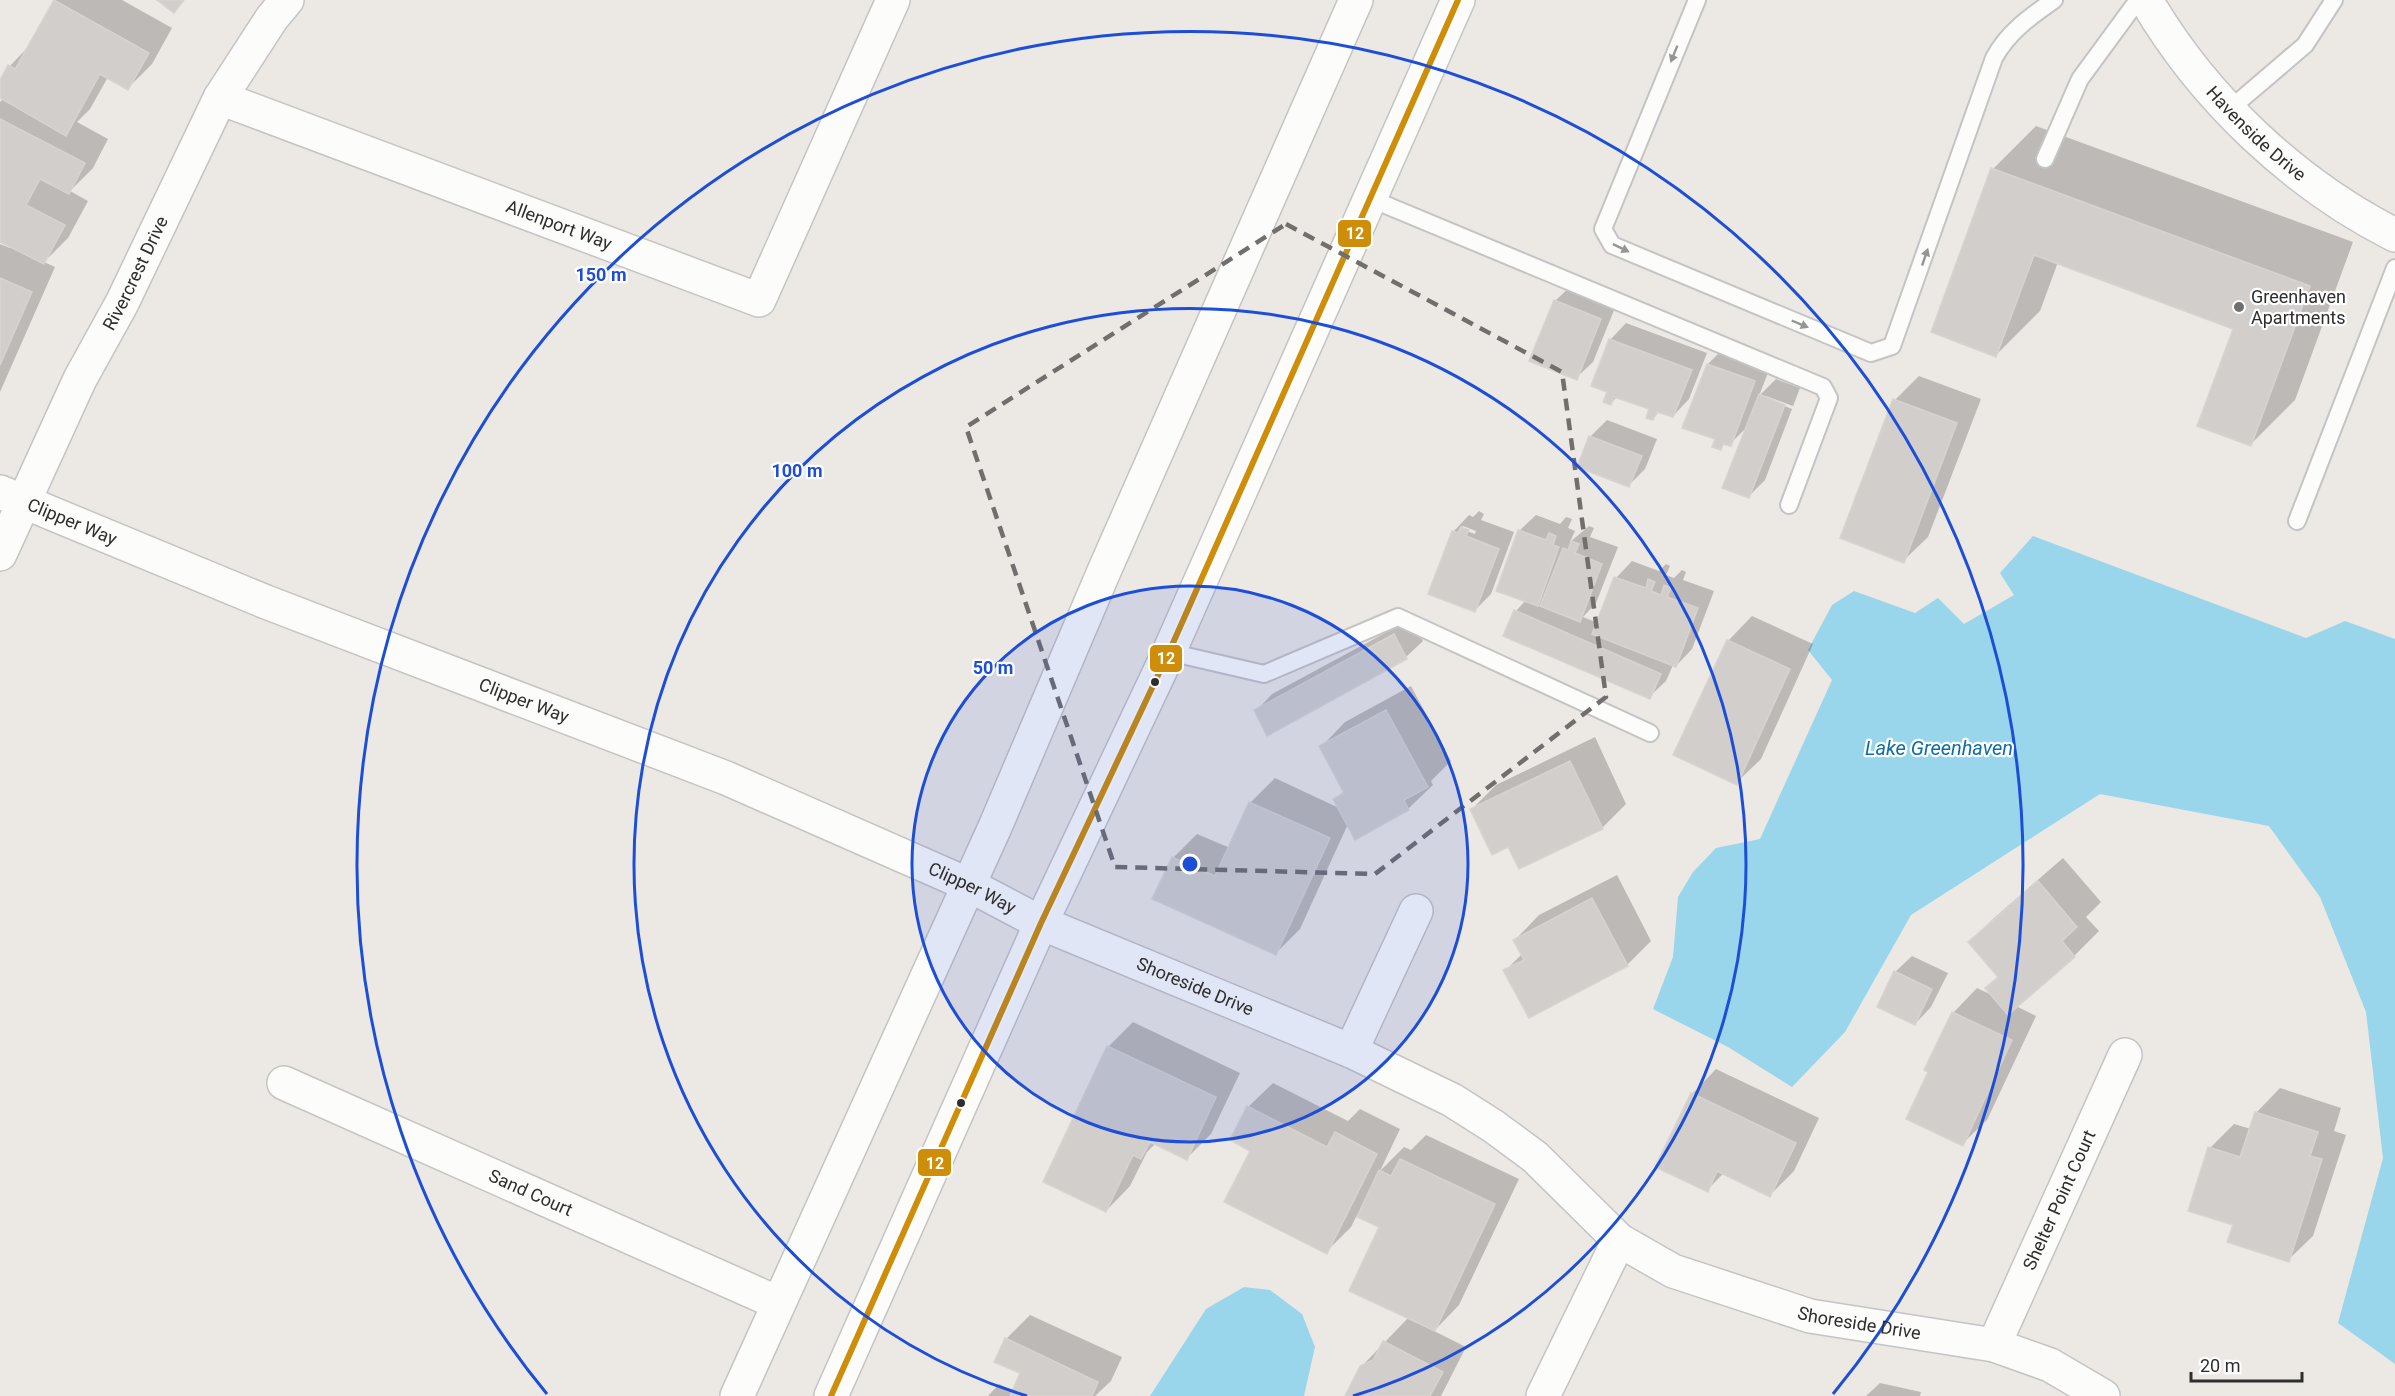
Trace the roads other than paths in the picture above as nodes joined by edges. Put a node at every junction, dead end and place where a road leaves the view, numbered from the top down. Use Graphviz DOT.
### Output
graph roads {
  1 [pos="287,0"];
  2 [pos="893,0"];
  3 [pos="1356,0"];
  4 [pos="1458,0"];
  5 [pos="1697,0"];
  6 [pos="2054,0"];
  7 [pos="2138,0"];
  8 [pos="2146,0"];
  9 [pos="2334,0"];
  10 [pos="220,98"];
  11 [pos="2230,109"];
  12 [pos="2045,159"];
  13 [pos="1369,198"];
  14 [pos="2395,235"];
  15 [pos="2395,268"];
  16 [pos="12,497"];
  17 [pos="1789,505"];
  18 [pos="2297,521"];
  19 [pos="0,554"];
  20 [pos="1169,652"];
  21 [pos="1650,733"];
  22 [pos="967,884"];
  23 [pos="1416,911"];
  24 [pos="1041,922"];
  25 [pos="1351,1051"];
  26 [pos="2125,1055"];
  27 [pos="284,1083"];
  28 [pos="1619,1240"];
  29 [pos="778,1303"];
  30 [pos="1994,1345"];
  31 [pos="737,1396"];
  32 [pos="831,1396"];
  33 [pos="1543,1396"];
  34 [pos="2103,1396"];
  1 -- 10 [label="street, Rivercrest Drive"];
  2 -- 10 [label="street, Allenport Way"];
  3 -- 22 [label="street"];
  4 -- 13 [label="street"];
  5 -- 6 [label="lane, one-way"];
  7 -- 12 [label="lane"];
  8 -- 11 [label="street, Havenside Drive"];
  9 -- 11 [label="lane"];
  10 -- 16 [label="street, Rivercrest Drive"];
  11 -- 14 [label="street, Havenside Drive"];
  13 -- 17 [label="lane"];
  13 -- 20 [label="street"];
  15 -- 18 [label="lane"];
  16 -- 19 [label="street, Rivercrest Drive"];
  16 -- 22 [label="street, Clipper Way"];
  20 -- 21 [label="lane"];
  20 -- 24 [label="street"];
  22 -- 24 [label="street, Clipper Way"];
  22 -- 29 [label="street"];
  23 -- 25 [label="street"];
  24 -- 25 [label="street, Shoreside Drive"];
  24 -- 32 [label="street"];
  25 -- 28 [label="street, Shoreside Drive"];
  26 -- 30 [label="street, Shelter Point Court"];
  27 -- 29 [label="street, Sand Court"];
  28 -- 30 [label="street, Shoreside Drive"];
  28 -- 33 [label="street"];
  29 -- 31 [label="street"];
  30 -- 34 [label="street, Shoreside Drive"];
}
